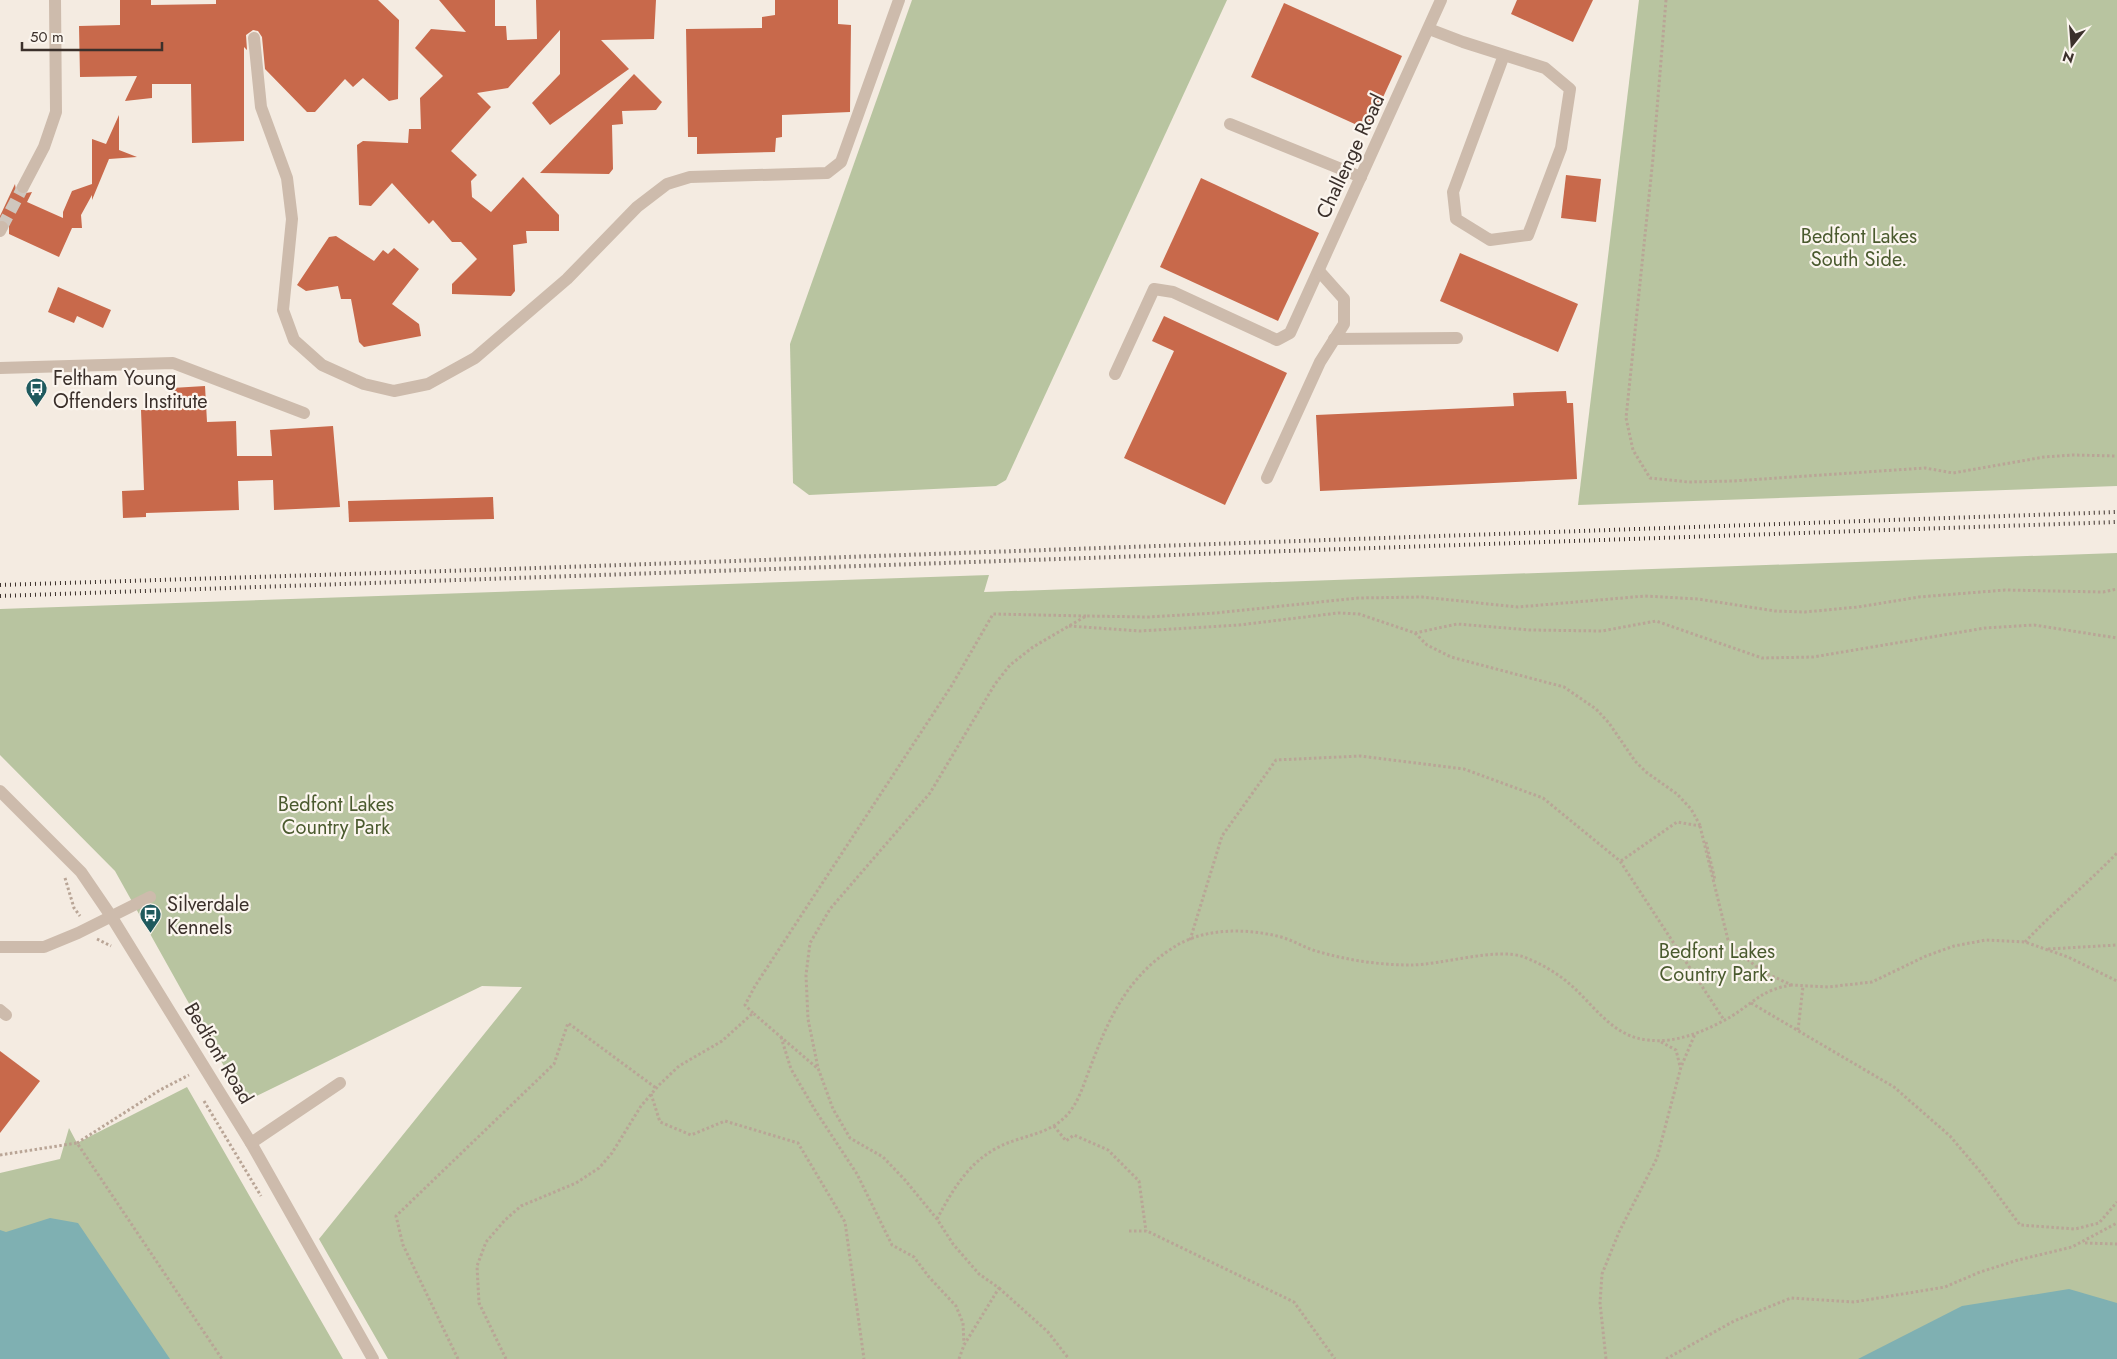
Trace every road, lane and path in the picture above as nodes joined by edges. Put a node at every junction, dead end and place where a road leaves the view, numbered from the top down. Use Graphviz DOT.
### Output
graph roads {
  1 [pos="55,0"];
  2 [pos="899,0"];
  3 [pos="1441,0"];
  4 [pos="1666,0"];
  5 [pos="1429,29"];
  6 [pos="254,38"];
  7 [pos="1504,55"];
  8 [pos="1230,124"];
  9 [pos="1361,177"];
  10 [pos="22,187"];
  11 [pos="1318,270"];
  12 [pos="1458,338"];
  13 [pos="1334,339"];
  14 [pos="0,368"];
  15 [pos="1115,374"];
  16 [pos="304,413"];
  17 [pos="2117,456"];
  18 [pos="1267,478"];
  19 [pos="2117,589"];
  20 [pos="1086,616"];
  21 [pos="1069,626"];
  22 [pos="1415,634"];
  23 [pos="2117,638"];
  24 [pos="0,791"];
  25 [pos="1700,826"];
  26 [pos="2117,853"];
  27 [pos="1621,862"];
  28 [pos="63,875"];
  29 [pos="150,897"];
  30 [pos="111,916"];
  31 [pos="88,928"];
  32 [pos="1190,940"];
  33 [pos="2024,942"];
  34 [pos="2117,945"];
  35 [pos="0,947"];
  36 [pos="114,948"];
  37 [pos="2045,949"];
  38 [pos="2117,981"];
  39 [pos="1792,985"];
  40 [pos="1803,986"];
  41 [pos="1751,1003"];
  42 [pos="753,1013"];
  43 [pos="1724,1020"];
  44 [pos="1798,1030"];
  45 [pos="1695,1034"];
  46 [pos="781,1037"];
  47 [pos="1659,1041"];
  48 [pos="184,1066"];
  49 [pos="1680,1066"];
  50 [pos="818,1068"];
  51 [pos="189,1075"];
  52 [pos="340,1083"];
  53 [pos="194,1084"];
  54 [pos="656,1088"];
  55 [pos="199,1092"];
  56 [pos="651,1094"];
  57 [pos="1054,1126"];
  58 [pos="77,1143"];
  59 [pos="251,1143"];
  60 [pos="0,1155"];
  61 [pos="265,1202"];
  62 [pos="2117,1202"];
  63 [pos="937,1219"];
  64 [pos="2117,1223"];
  65 [pos="1129,1231"];
  66 [pos="1146,1231"];
  67 [pos="2082,1243"];
  68 [pos="2117,1244"];
  69 [pos="999,1288"];
  70 [pos="964,1345"];
  71 [pos="1067,1358"];
  72 [pos="222,1359"];
  73 [pos="373,1359"];
  74 [pos="458,1359"];
  75 [pos="506,1359"];
  76 [pos="864,1359"];
  77 [pos="959,1359"];
  78 [pos="1335,1359"];
  79 [pos="1606,1359"];
  80 [pos="1666,1359"];
  1 -- 10 [label="street"];
  2 -- 6 [label="street"];
  3 -- 5 [label="street, Challenge Road"];
  4 -- 17 [label="path"];
  5 -- 7 [label="street"];
  5 -- 9 [label="street, Challenge Road"];
  7 -- 7 [label="street"];
  8 -- 9 [label="street"];
  9 -- 11 [label="street, Challenge Road"];
  11 -- 13 [label="street"];
  11 -- 15 [label="street, Challenge Road"];
  12 -- 13 [label="street"];
  13 -- 18 [label="street"];
  14 -- 16 [label="street"];
  19 -- 20 [label="path"];
  20 -- 21 [label="path"];
  20 -- 42 [label="path"];
  21 -- 22 [label="path"];
  21 -- 50 [label="path"];
  22 -- 23 [label="path"];
  22 -- 25 [label="path"];
  24 -- 30 [label="street, Bedfont Road"];
  25 -- 25 [label="path"];
  25 -- 27 [label="path"];
  25 -- 39 [label="path"];
  26 -- 33 [label="path"];
  27 -- 32 [label="path"];
  27 -- 43 [label="path"];
  28 -- 31 [label="path"];
  29 -- 30 [label="street"];
  30 -- 31 [label="street"];
  30 -- 59 [label="street, Bedfont Road"];
  31 -- 35 [label="street"];
  31 -- 36 [label="path"];
  32 -- 47 [label="path"];
  32 -- 57 [label="path"];
  33 -- 37 [label="path"];
  33 -- 40 [label="path"];
  34 -- 37 [label="path"];
  37 -- 38 [label="path"];
  39 -- 40 [label="path"];
  39 -- 41 [label="path"];
  40 -- 44 [label="path"];
  41 -- 43 [label="path"];
  41 -- 44 [label="path"];
  42 -- 46 [label="path"];
  42 -- 54 [label="path"];
  43 -- 45 [label="path"];
  44 -- 62 [label="path"];
  45 -- 47 [label="path"];
  45 -- 49 [label="path"];
  46 -- 50 [label="path"];
  46 -- 70 [label="path"];
  47 -- 49 [label="path"];
  48 -- 51 [label="path, Bedfont Road"];
  49 -- 79 [label="path"];
  50 -- 63 [label="path"];
  51 -- 53 [label="path, Bedfont Road"];
  51 -- 58 [label="path"];
  52 -- 59 [label="street"];
  54 -- 56 [label="path"];
  54 -- 74 [label="path"];
  55 -- 61 [label="path, Bedfont Road"];
  56 -- 75 [label="path"];
  56 -- 76 [label="path"];
  57 -- 63 [label="path"];
  57 -- 66 [label="path"];
  58 -- 60 [label="path"];
  58 -- 72 [label="path"];
  59 -- 73 [label="street, Bedfont Road"];
  63 -- 69 [label="path"];
  64 -- 67 [label="path"];
  65 -- 66 [label="path"];
  66 -- 78 [label="path"];
  67 -- 68 [label="path"];
  67 -- 80 [label="path"];
  69 -- 70 [label="path"];
  69 -- 71 [label="path"];
  70 -- 77 [label="path"];
}
